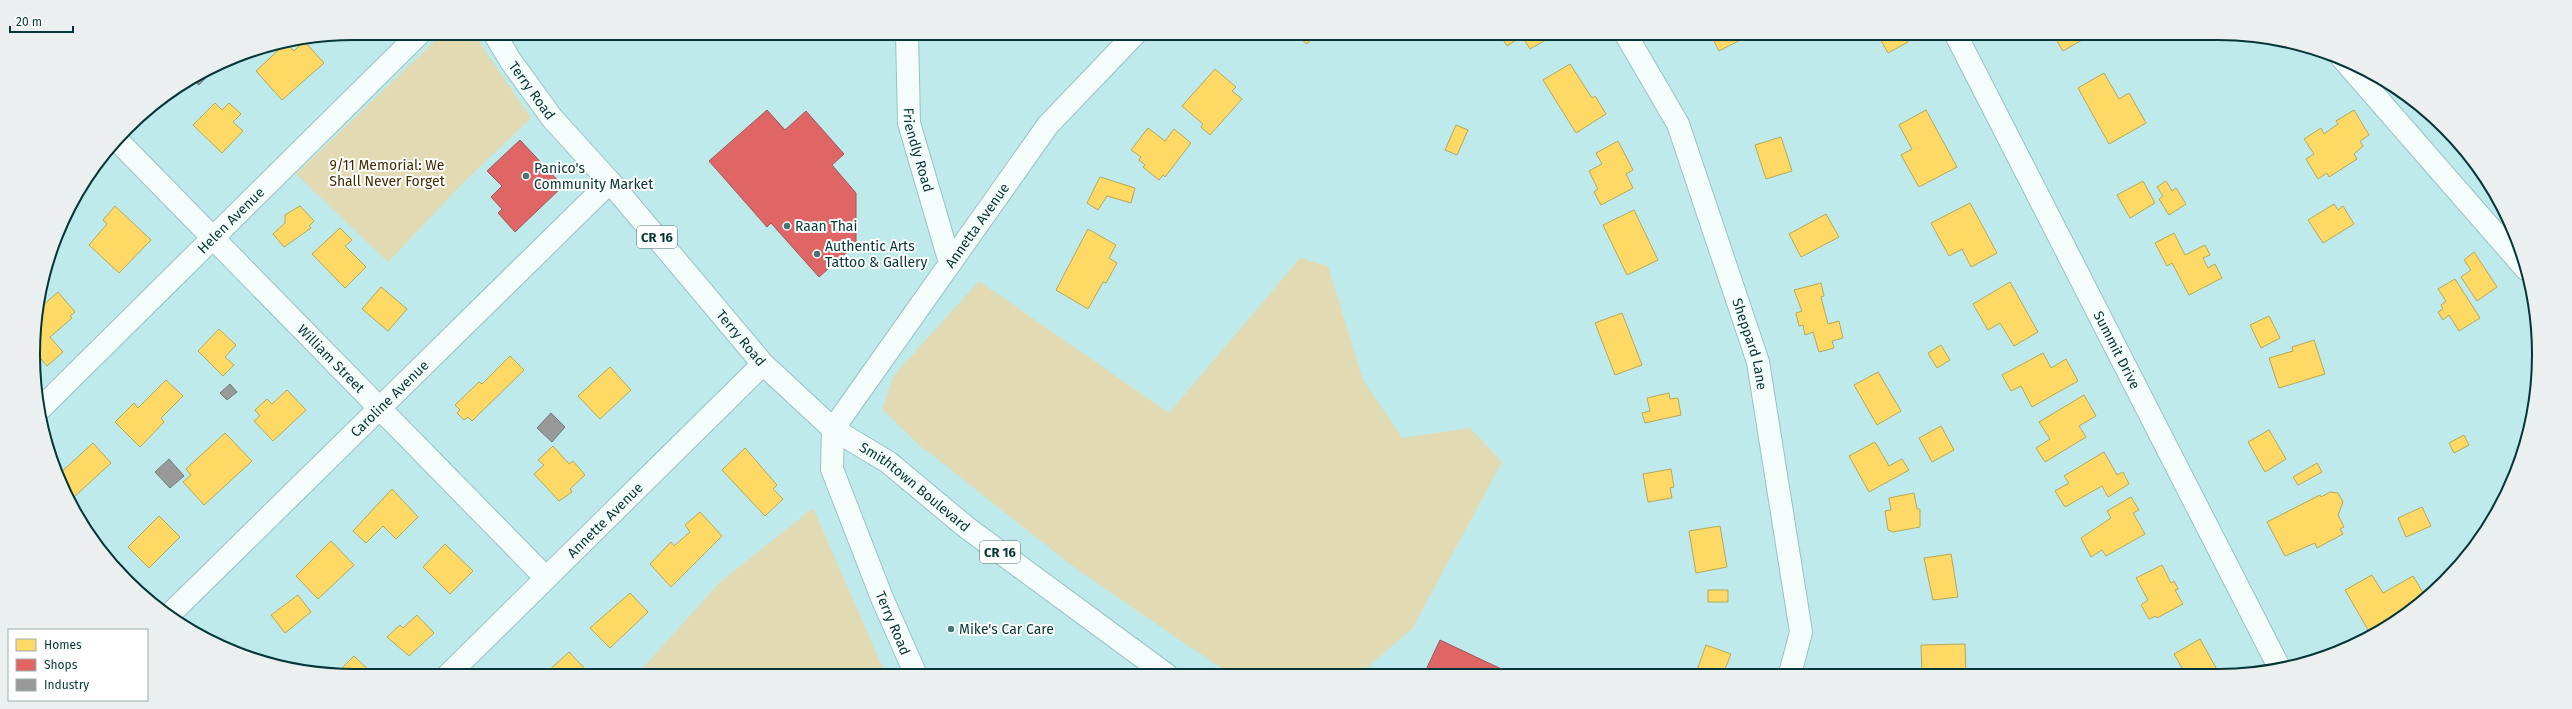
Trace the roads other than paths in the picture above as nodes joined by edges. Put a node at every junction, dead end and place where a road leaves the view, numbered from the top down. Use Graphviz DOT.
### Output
graph roads {
  1 [pos="413,40"];
  2 [pos="498,40"];
  3 [pos="907,40"];
  4 [pos="1129,40"];
  5 [pos="1629,40"];
  6 [pos="1959,40"];
  7 [pos="2353,70"];
  8 [pos="121,144"];
  9 [pos="610,182"];
  10 [pos="214,239"];
  11 [pos="2517,258"];
  12 [pos="950,263"];
  13 [pos="763,364"];
  14 [pos="44,405"];
  15 [pos="380,407"];
  16 [pos="833,429"];
  17 [pos="546,578"];
  18 [pos="173,611"];
  19 [pos="2277,663"];
  20 [pos="454,669"];
  21 [pos="913,669"];
  22 [pos="1159,669"];
  23 [pos="1791,669"];
  1 -- 10 [label="street, Helen Avenue"];
  2 -- 9 [label="street, Terry Road / CR 16"];
  3 -- 12 [label="street, Friendly Road"];
  4 -- 12 [label="street, Annetta Avenue"];
  5 -- 23 [label="street, Sheppard Lane"];
  6 -- 19 [label="street, Summit Drive"];
  7 -- 11 [label="street"];
  8 -- 10 [label="street, William Street"];
  9 -- 13 [label="street, Terry Road / CR 16"];
  9 -- 15 [label="street, Caroline Avenue"];
  10 -- 14 [label="street, Helen Avenue"];
  10 -- 15 [label="street, William Street"];
  12 -- 16 [label="street, Annetta Avenue"];
  13 -- 16 [label="street, Terry Road / CR 16"];
  13 -- 17 [label="street, Annette Avenue"];
  15 -- 17 [label="street, William Street"];
  15 -- 18 [label="street, Caroline Avenue"];
  16 -- 21 [label="street, Terry Road"];
  16 -- 22 [label="street, Smithtown Boulevard / CR 16"];
  17 -- 20 [label="street, Annette Avenue"];
}
